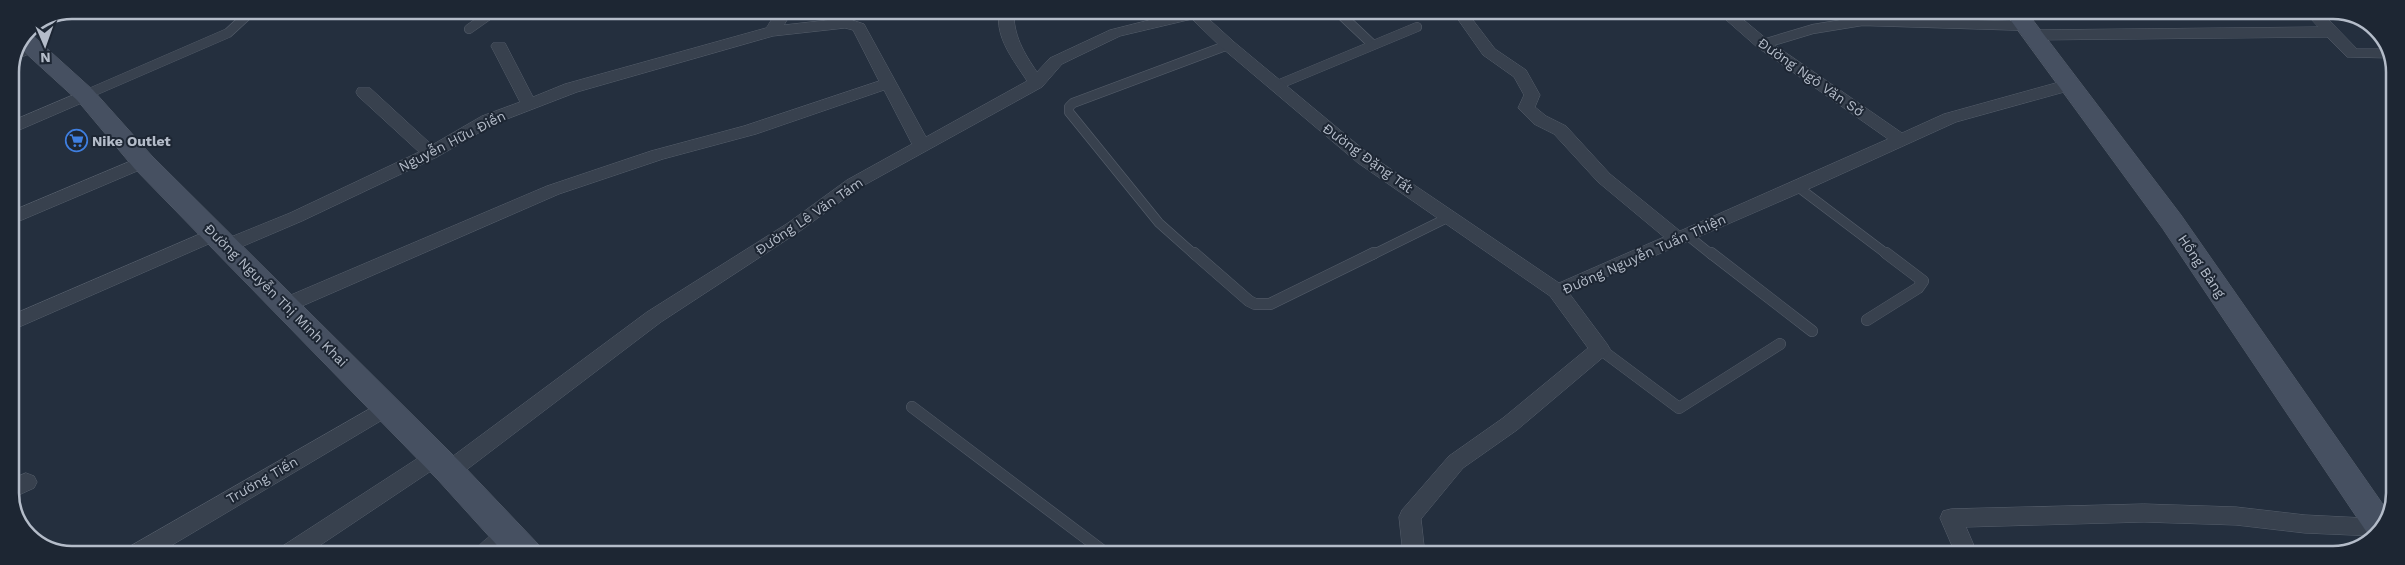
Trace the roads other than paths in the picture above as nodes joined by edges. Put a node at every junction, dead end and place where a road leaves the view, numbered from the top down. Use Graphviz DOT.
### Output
graph roads {
  1 [pos="243,19"];
  2 [pos="483,19"];
  3 [pos="780,19"];
  4 [pos="1004,19"];
  5 [pos="1170,19"];
  6 [pos="1200,19"];
  7 [pos="1345,19"];
  8 [pos="1464,19"];
  9 [pos="1733,19"];
  10 [pos="2319,19"];
  11 [pos="2024,24"];
  12 [pos="1417,27"];
  13 [pos="468,29"];
  14 [pos="772,31"];
  15 [pos="2331,32"];
  16 [pos="1372,44"];
  17 [pos="1763,44"];
  18 [pos="1228,45"];
  19 [pos="499,46"];
  20 [pos="25,47"];
  21 [pos="2383,54"];
  22 [pos="889,83"];
  23 [pos="1036,83"];
  24 [pos="2069,85"];
  25 [pos="1275,86"];
  26 [pos="364,92"];
  27 [pos="85,95"];
  28 [pos="530,104"];
  29 [pos="19,125"];
  30 [pos="1901,140"];
  31 [pos="922,146"];
  32 [pos="431,153"];
  33 [pos="143,162"];
  34 [pos="1798,187"];
  35 [pos="19,214"];
  36 [pos="1450,216"];
  37 [pos="1683,237"];
  38 [pos="220,240"];
  39 [pos="1557,291"];
  40 [pos="286,305"];
  41 [pos="19,320"];
  42 [pos="1867,320"];
  43 [pos="1812,331"];
  44 [pos="1780,344"];
  45 [pos="1600,349"];
  46 [pos="387,407"];
  47 [pos="912,408"];
  48 [pos="442,464"];
  49 [pos="2377,523"];
  50 [pos="2374,527"];
  51 [pos="517,545"];
  52 [pos="151,546"];
  53 [pos="303,546"];
  54 [pos="1096,546"];
  55 [pos="1413,546"];
  56 [pos="1964,546"];
  1 -- 27 [label="lane"];
  2 -- 13 [label="lane"];
  3 -- 14 [label="street"];
  4 -- 23 [label="street"];
  5 -- 23 [label="street, Đường Lê Văn Tám"];
  6 -- 18 [label="street, Đường Đặng Tất"];
  7 -- 16 [label="lane"];
  8 -- 37 [label="street"];
  9 -- 17 [label="street, Đường Ngô Văn Sở"];
  10 -- 15 [label="street"];
  11 -- 15 [label="street"];
  11 -- 17 [label="lane"];
  11 -- 24 [label="main road, Hồng Bàng"];
  12 -- 16 [label="lane"];
  14 -- 22 [label="street, Nguyễn Hữu Điền"];
  14 -- 28 [label="street, Nguyễn Hữu Điền"];
  15 -- 21 [label="street"];
  16 -- 25 [label="lane"];
  17 -- 30 [label="street, Đường Ngô Văn Sở"];
  18 -- 25 [label="street, Đường Đặng Tất"];
  18 -- 36 [label="lane"];
  19 -- 28 [label="street"];
  20 -- 27 [label="main road, Đường Nguyễn Thị Minh Khai"];
  22 -- 31 [label="street, Nguyễn Hữu Điền"];
  22 -- 40 [label="street"];
  23 -- 31 [label="street, Đường Lê Văn Tám"];
  24 -- 30 [label="street, Đường Nguyễn Tuấn Thiện"];
  24 -- 49 [label="main road, Hồng Bàng"];
  25 -- 36 [label="street, Đường Đặng Tất"];
  26 -- 32 [label="street"];
  27 -- 29 [label="street"];
  27 -- 33 [label="main road, Đường Nguyễn Thị Minh Khai"];
  28 -- 32 [label="street, Nguyễn Hữu Điền"];
  30 -- 34 [label="street, Đường Nguyễn Tuấn Thiện"];
  31 -- 48 [label="street, Đường Lê Văn Tám"];
  32 -- 38 [label="street, Nguyễn Hữu Điền"];
  33 -- 35 [label="street"];
  33 -- 38 [label="main road, Đường Nguyễn Thị Minh Khai"];
  34 -- 37 [label="street, Đường Nguyễn Tuấn Thiện"];
  34 -- 42 [label="lane"];
  36 -- 39 [label="street, Đường Đặng Tất"];
  37 -- 39 [label="street, Đường Nguyễn Tuấn Thiện"];
  37 -- 43 [label="lane"];
  38 -- 40 [label="main road, Đường Nguyễn Thị Minh Khai"];
  38 -- 41 [label="street, Nguyễn Hữu Điền"];
  39 -- 45 [label="street, Đường Nguyễn Tuấn Thiện"];
  40 -- 46 [label="main road, Đường Nguyễn Thị Minh Khai"];
  44 -- 45 [label="lane"];
  45 -- 55 [label="street"];
  46 -- 48 [label="main road, Đường Nguyễn Thị Minh Khai"];
  46 -- 52 [label="street, Trường Tiến"];
  47 -- 54 [label="lane"];
  48 -- 51 [label="main road, Đường Nguyễn Thị Minh Khai"];
  48 -- 53 [label="street, Đường Lê Văn Tám"];
  50 -- 56 [label="street"];
}
